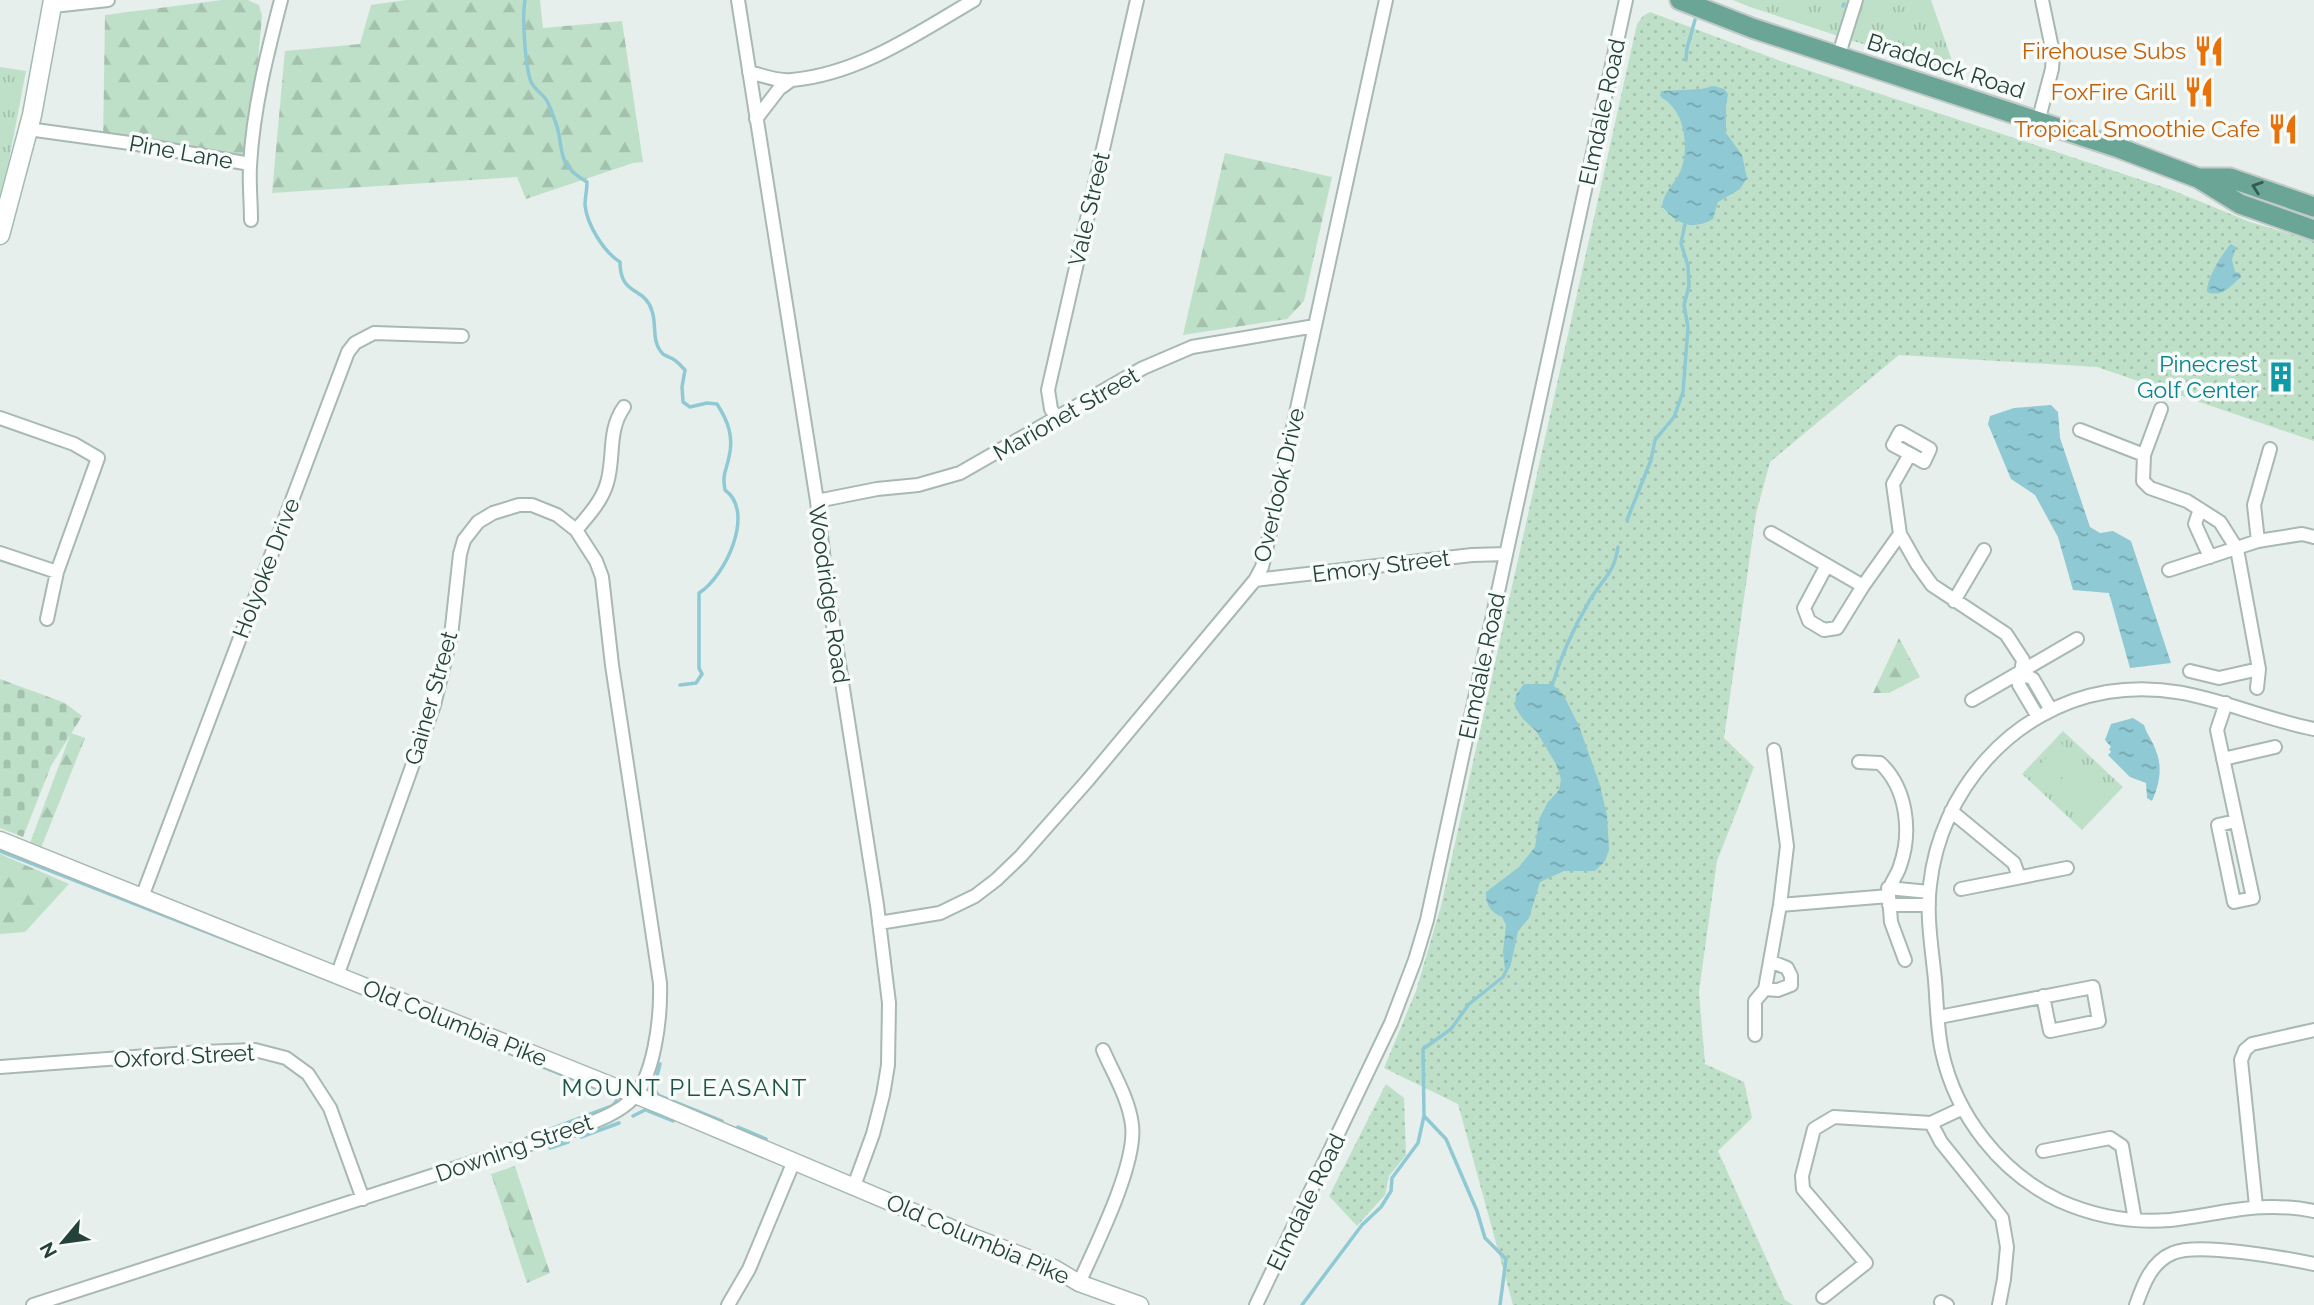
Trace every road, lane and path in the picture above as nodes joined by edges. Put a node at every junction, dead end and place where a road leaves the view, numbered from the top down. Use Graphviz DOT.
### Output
graph roads {
  1 [pos="108,0"];
  2 [pos="281,0"];
  3 [pos="738,0"];
  4 [pos="974,0"];
  5 [pos="1137,0"];
  6 [pos="1386,0"];
  7 [pos="1626,0"];
  8 [pos="1680,0"];
  9 [pos="1856,0"];
  10 [pos="2042,0"];
  11 [pos="53,3"];
  12 [pos="1838,57"];
  13 [pos="749,72"];
  14 [pos="790,81"];
  15 [pos="756,118"];
  16 [pos="2038,122"];
  17 [pos="29,129"];
  18 [pos="250,164"];
  19 [pos="2198,178"];
  20 [pos="2314,207"];
  21 [pos="251,220"];
  22 [pos="2314,230"];
  23 [pos="0,235"];
  24 [pos="1315,326"];
  25 [pos="462,336"];
  26 [pos="624,407"];
  27 [pos="2161,409"];
  28 [pos="1056,417"];
  29 [pos="0,418"];
  30 [pos="2080,430"];
  31 [pos="2270,449"];
  32 [pos="1910,454"];
  33 [pos="2144,455"];
  34 [pos="817,501"];
  35 [pos="2200,509"];
  36 [pos="576,530"];
  37 [pos="1771,533"];
  38 [pos="1900,534"];
  39 [pos="2314,537"];
  40 [pos="2258,541"];
  41 [pos="2237,549"];
  42 [pos="1984,550"];
  43 [pos="0,553"];
  44 [pos="1506,554"];
  45 [pos="2210,556"];
  46 [pos="1827,565"];
  47 [pos="2169,570"];
  48 [pos="57,572"];
  49 [pos="1255,580"];
  50 [pos="1863,586"];
  51 [pos="1954,601"];
  52 [pos="47,619"];
  53 [pos="2077,639"];
  54 [pos="2259,669"];
  55 [pos="2190,671"];
  56 [pos="2021,674"];
  57 [pos="2257,688"];
  58 [pos="1972,700"];
  59 [pos="2226,702"];
  60 [pos="2051,710"];
  61 [pos="2038,717"];
  62 [pos="2314,729"];
  63 [pos="2275,747"];
  64 [pos="1774,750"];
  65 [pos="2223,759"];
  66 [pos="1859,762"];
  67 [pos="1951,811"];
  68 [pos="2236,821"];
  69 [pos="0,840"];
  70 [pos="2067,868"];
  71 [pos="2019,877"];
  72 [pos="1961,889"];
  73 [pos="1930,892"];
  74 [pos="142,897"];
  75 [pos="1888,897"];
  76 [pos="1780,905"];
  77 [pos="1929,905"];
  78 [pos="879,923"];
  79 [pos="1905,960"];
  80 [pos="1770,961"];
  81 [pos="337,976"];
  82 [pos="1765,989"];
  83 [pos="2043,996"];
  84 [pos="1939,1017"];
  85 [pos="2314,1030"];
  86 [pos="1755,1035"];
  87 [pos="1103,1049"];
  88 [pos="0,1067"];
  89 [pos="637,1095"];
  90 [pos="1963,1108"];
  91 [pos="1931,1123"];
  92 [pos="2043,1151"];
  93 [pos="794,1161"];
  94 [pos="854,1186"];
  95 [pos="363,1199"];
  96 [pos="2256,1206"];
  97 [pos="2314,1212"];
  98 [pos="2135,1220"];
  99 [pos="2314,1264"];
  100 [pos="1079,1283"];
  101 [pos="1823,1297"];
  102 [pos="1102,1299"];
  103 [pos="33,1305"];
  104 [pos="727,1305"];
  105 [pos="1140,1305"];
  106 [pos="1256,1305"];
  107 [pos="1999,1305"];
  108 [pos="2136,1305"];
  1 -- 11 [label="street"];
  2 -- 18 [label="street, Pine Lane"];
  3 -- 13 [label="street, Woodridge Road"];
  4 -- 14 [label="street"];
  5 -- 28 [label="street, Vale Street"];
  6 -- 24 [label="street, Overlook Drive"];
  7 -- 44 [label="street, Elmdale Road"];
  8 -- 12 [label="main road, Braddock Road"];
  9 -- 12 [label="street"];
  10 -- 16 [label="street"];
  11 -- 17 [label="main road"];
  12 -- 16 [label="main road, Braddock Road"];
  13 -- 14 [label="street"];
  13 -- 15 [label="street, Woodridge Road"];
  14 -- 15 [label="street"];
  15 -- 34 [label="street, Woodridge Road"];
  16 -- 19 [label="main road, Braddock Road"];
  17 -- 18 [label="street, Pine Lane"];
  17 -- 23 [label="main road"];
  18 -- 21 [label="street"];
  20 -- 19 [label="main road, Braddock Road, one-way"];
  19 -- 22 [label="main road, Braddock Road"];
  24 -- 28 [label="street, Marionet Street"];
  24 -- 49 [label="street, Overlook Drive"];
  25 -- 74 [label="street, Holyoke Drive"];
  26 -- 36 [label="street"];
  27 -- 33 [label="street"];
  28 -- 34 [label="street, Marionet Street"];
  29 -- 48 [label="street"];
  30 -- 33 [label="street"];
  31 -- 40 [label="street"];
  32 -- 38 [label="street"];
  33 -- 35 [label="street"];
  34 -- 78 [label="street, Woodridge Road"];
  35 -- 41 [label="street"];
  35 -- 45 [label="street"];
  36 -- 81 [label="street, Gainer Street"];
  36 -- 89 [label="street"];
  37 -- 46 [label="street"];
  38 -- 50 [label="street"];
  38 -- 51 [label="street"];
  39 -- 40 [label="street"];
  40 -- 41 [label="street"];
  41 -- 45 [label="street"];
  41 -- 54 [label="street"];
  42 -- 51 [label="street"];
  43 -- 48 [label="street"];
  44 -- 49 [label="street, Emory Street"];
  44 -- 106 [label="street, Elmdale Road"];
  45 -- 47 [label="street"];
  46 -- 50 [label="street"];
  46 -- 50 [label="street"];
  48 -- 52 [label="street"];
  49 -- 78 [label="street, Overlook Drive"];
  51 -- 56 [label="street"];
  53 -- 56 [label="street"];
  54 -- 55 [label="street"];
  54 -- 57 [label="street"];
  56 -- 58 [label="street"];
  56 -- 60 [label="street"];
  56 -- 61 [label="street"];
  59 -- 60 [label="street"];
  59 -- 62 [label="street"];
  59 -- 65 [label="street"];
  60 -- 61 [label="street"];
  61 -- 67 [label="street"];
  63 -- 65 [label="street"];
  64 -- 76 [label="street"];
  65 -- 68 [label="street"];
  66 -- 75 [label="street"];
  67 -- 71 [label="street"];
  67 -- 73 [label="street"];
  68 -- 68 [label="street"];
  69 -- 74 [label="street, Old Columbia Pike"];
  70 -- 71 [label="street"];
  71 -- 72 [label="street"];
  73 -- 75 [label="street"];
  73 -- 77 [label="street"];
  74 -- 81 [label="street, Old Columbia Pike"];
  75 -- 76 [label="street"];
  75 -- 77 [label="street"];
  75 -- 79 [label="street"];
  76 -- 80 [label="street"];
  77 -- 84 [label="street"];
  78 -- 94 [label="street, Woodridge Road"];
  80 -- 82 [label="street"];
  80 -- 82 [label="street"];
  81 -- 89 [label="street, Old Columbia Pike"];
  82 -- 86 [label="street"];
  83 -- 83 [label="street"];
  83 -- 84 [label="street"];
  84 -- 90 [label="street"];
  85 -- 96 [label="street"];
  87 -- 100 [label="street"];
  88 -- 95 [label="street, Oxford Street"];
  89 -- 93 [label="street, Old Columbia Pike"];
  89 -- 95 [label="street, Downing Street"];
  90 -- 91 [label="street"];
  90 -- 98 [label="street"];
  91 -- 101 [label="street"];
  91 -- 107 [label="street"];
  92 -- 98 [label="street"];
  93 -- 94 [label="street, Old Columbia Pike"];
  93 -- 104 [label="street"];
  94 -- 100 [label="street, Old Columbia Pike"];
  95 -- 103 [label="street, Downing Street"];
  96 -- 97 [label="street"];
  96 -- 98 [label="street"];
  99 -- 108 [label="street"];
  100 -- 102 [label="street, Old Columbia Pike"];
  102 -- 105 [label="street, Old Columbia Pike"];
}
